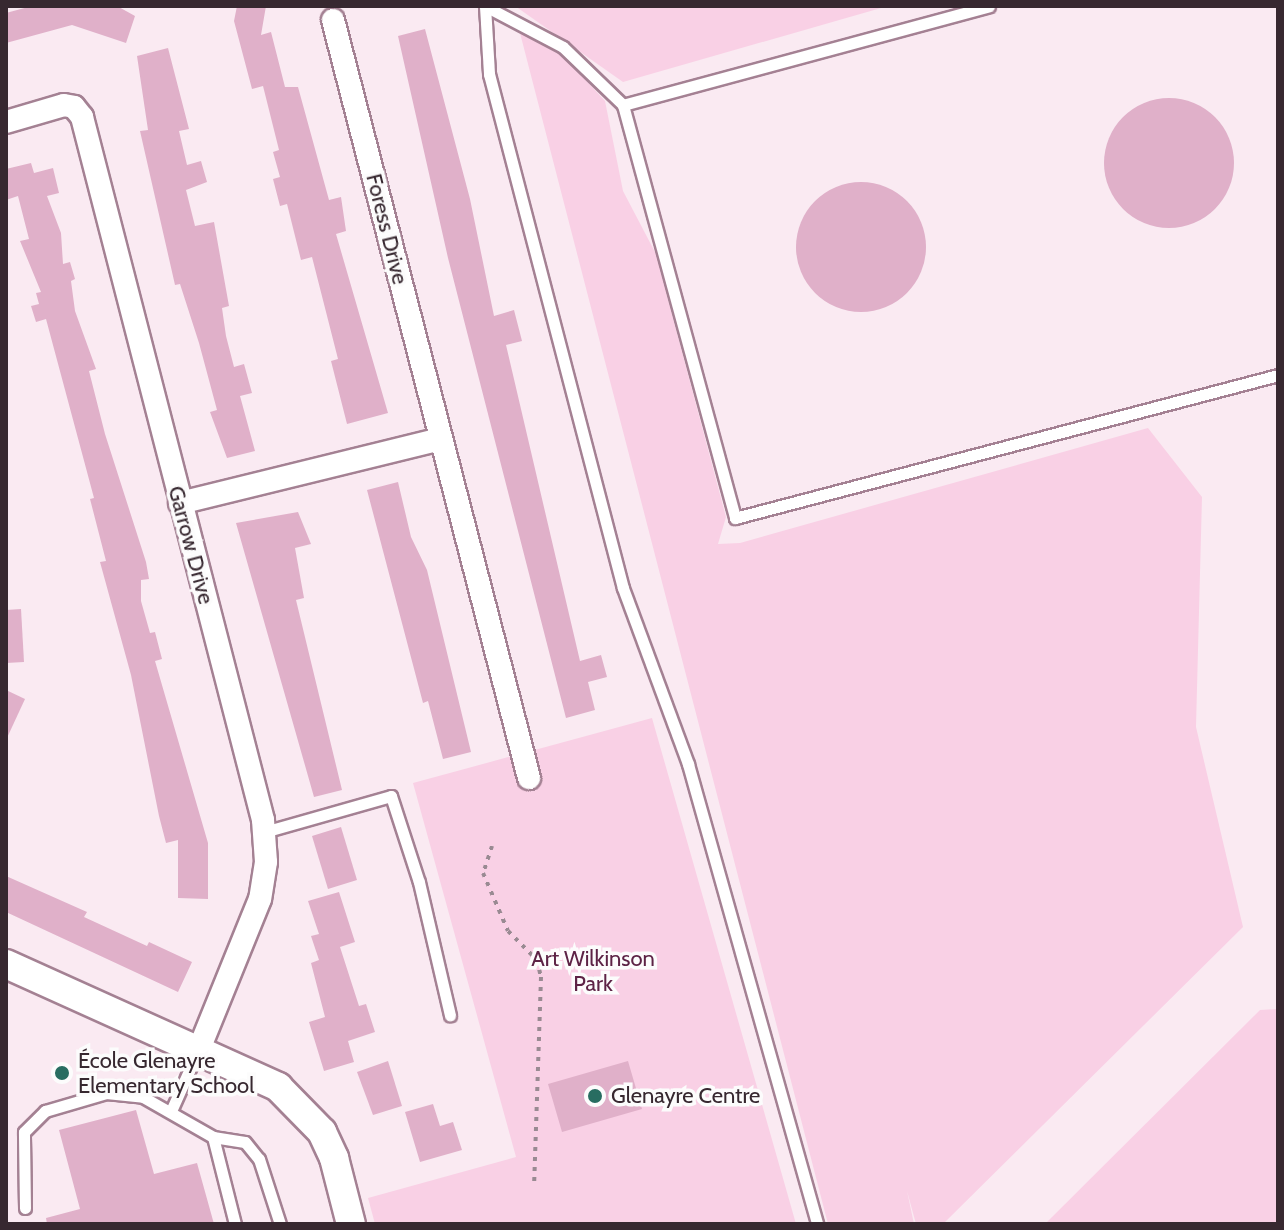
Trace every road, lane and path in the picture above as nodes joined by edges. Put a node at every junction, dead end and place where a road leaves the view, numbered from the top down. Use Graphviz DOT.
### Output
graph roads {
  1 [pos="485,6"];
  2 [pos="989,6"];
  3 [pos="333,20"];
  4 [pos="623,105"];
  5 [pos="6,122"];
  6 [pos="1278,375"];
  7 [pos="440,439"];
  8 [pos="180,503"];
  9 [pos="529,778"];
  10 [pos="264,832"];
  11 [pos="492,846"];
  12 [pos="6,964"];
  13 [pos="450,1015"];
  14 [pos="199,1049"];
  15 [pos="171,1111"];
  16 [pos="213,1137"];
  17 [pos="534,1183"];
  18 [pos="25,1208"];
  19 [pos="235,1224"];
  20 [pos="280,1224"];
  21 [pos="351,1224"];
  22 [pos="817,1224"];
  1 -- 4 [label="lane"];
  1 -- 22 [label="lane"];
  2 -- 4 [label="lane"];
  3 -- 7 [label="street, Foress Drive"];
  4 -- 6 [label="lane"];
  5 -- 8 [label="street, Garrow Drive"];
  7 -- 8 [label="street"];
  7 -- 9 [label="street, Foress Drive"];
  8 -- 10 [label="street, Garrow Drive"];
  10 -- 13 [label="lane"];
  10 -- 14 [label="street, Garrow Drive"];
  11 -- 17 [label="path"];
  12 -- 14 [label="street"];
  14 -- 15 [label="lane"];
  14 -- 21 [label="street"];
  15 -- 16 [label="lane"];
  15 -- 18 [label="lane"];
  16 -- 19 [label="lane"];
  16 -- 20 [label="lane"];
}
